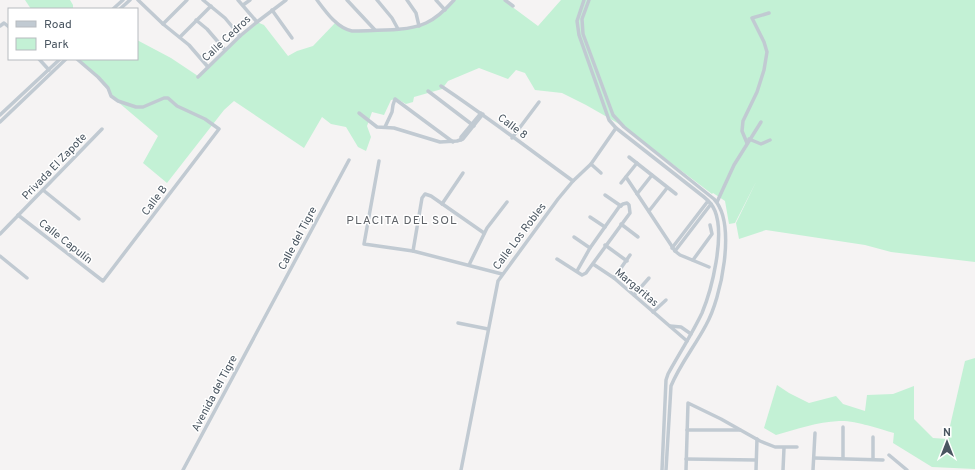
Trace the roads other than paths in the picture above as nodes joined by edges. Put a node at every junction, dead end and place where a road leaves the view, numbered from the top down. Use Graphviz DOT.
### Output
graph roads {
  1 [pos="123,0"];
  2 [pos="130,0"];
  3 [pos="138,0"];
  4 [pos="187,0"];
  5 [pos="203,0"];
  6 [pos="238,0"];
  7 [pos="250,0"];
  8 [pos="286,0"];
  9 [pos="347,0"];
  10 [pos="376,0"];
  11 [pos="407,0"];
  12 [pos="436,0"];
  13 [pos="454,0"];
  14 [pos="505,0"];
  15 [pos="584,0"];
  16 [pos="589,0"];
  17 [pos="320,1"];
  18 [pos="242,5"];
  19 [pos="211,6"];
  20 [pos="513,6"];
  21 [pos="115,8"];
  22 [pos="121,8"];
  23 [pos="272,10"];
  24 [pos="445,10"];
  25 [pos="769,13"];
  26 [pos="196,20"];
  27 [pos="257,22"];
  28 [pos="163,24"];
  29 [pos="0,26"];
  30 [pos="8,26"];
  31 [pos="419,26"];
  32 [pos="398,29"];
  33 [pos="375,30"];
  34 [pos="240,36"];
  35 [pos="180,37"];
  36 [pos="292,38"];
  37 [pos="225,50"];
  38 [pos="40,60"];
  39 [pos="59,60"];
  40 [pos="65,60"];
  41 [pos="78,60"];
  42 [pos="208,67"];
  43 [pos="50,71"];
  44 [pos="198,76"];
  45 [pos="441,86"];
  46 [pos="428,91"];
  47 [pos="539,102"];
  48 [pos="359,113"];
  49 [pos="482,113"];
  50 [pos="0,115"];
  51 [pos="0,122"];
  52 [pos="761,122"];
  53 [pos="473,125"];
  54 [pos="385,127"];
  55 [pos="102,128"];
  56 [pos="616,128"];
  57 [pos="512,138"];
  58 [pos="770,140"];
  59 [pos="748,141"];
  60 [pos="453,142"];
  61 [pos="629,157"];
  62 [pos="349,160"];
  63 [pos="379,161"];
  64 [pos="637,163"];
  65 [pos="591,164"];
  66 [pos="463,173"];
  67 [pos="601,173"];
  68 [pos="652,175"];
  69 [pos="626,177"];
  70 [pos="573,181"];
  71 [pos="621,183"];
  72 [pos="667,188"];
  73 [pos="43,190"];
  74 [pos="637,194"];
  75 [pos="676,194"];
  76 [pos="606,195"];
  77 [pos="708,200"];
  78 [pos="508,202"];
  79 [pos="717,202"];
  80 [pos="442,204"];
  81 [pos="711,204"];
  82 [pos="621,206"];
  83 [pos="649,211"];
  84 [pos="699,212"];
  85 [pos="18,215"];
  86 [pos="703,216"];
  87 [pos="590,217"];
  88 [pos="79,219"];
  89 [pos="621,224"];
  90 [pos="710,225"];
  91 [pos="605,227"];
  92 [pos="484,233"];
  93 [pos="0,234"];
  94 [pos="574,237"];
  95 [pos="638,237"];
  96 [pos="605,245"];
  97 [pos="590,248"];
  98 [pos="672,248"];
  99 [pos="412,251"];
  100 [pos="675,251"];
  101 [pos="630,255"];
  102 [pos="0,256"];
  103 [pos="557,259"];
  104 [pos="693,260"];
  105 [pos="627,261"];
  106 [pos="593,264"];
  107 [pos="468,265"];
  108 [pos="709,267"];
  109 [pos="576,271"];
  110 [pos="502,274"];
  111 [pos="27,278"];
  112 [pos="614,278"];
  113 [pos="649,278"];
  114 [pos="103,281"];
  115 [pos="634,295"];
  116 [pos="666,300"];
  117 [pos="653,312"];
  118 [pos="458,323"];
  119 [pos="261,324"];
  120 [pos="669,326"];
  121 [pos="488,329"];
  122 [pos="691,334"];
  123 [pos="687,341"];
  124 [pos="844,427"];
  125 [pos="688,430"];
  126 [pos="741,430"];
  127 [pos="815,433"];
  128 [pos="873,438"];
  129 [pos="757,439"];
  130 [pos="797,447"];
  131 [pos="784,448"];
  132 [pos="889,455"];
  133 [pos="814,458"];
  134 [pos="843,458"];
  135 [pos="686,459"];
  136 [pos="874,459"];
  137 [pos="756,460"];
  138 [pos="883,460"];
  139 [pos="183,470"];
  140 [pos="461,470"];
  141 [pos="662,470"];
  142 [pos="666,470"];
  143 [pos="686,470"];
  144 [pos="756,470"];
  145 [pos="783,470"];
  146 [pos="813,470"];
  147 [pos="907,470"];
  1 -- 21 [label="street"];
  2 -- 22 [label="street"];
  3 -- 28 [label="street"];
  4 -- 28 [label="street"];
  5 -- 19 [label="street"];
  6 -- 18 [label="street"];
  7 -- 18 [label="street"];
  8 -- 23 [label="street, Calle Cedros"];
  9 -- 33 [label="street"];
  10 -- 32 [label="street"];
  11 -- 31 [label="street"];
  12 -- 24 [label="street"];
  13 -- 24 [label="street"];
  14 -- 20 [label="street"];
  15 -- 56 [label="street"];
  16 -- 79 [label="street"];
  17 -- 33 [label="street"];
  18 -- 27 [label="street"];
  19 -- 26 [label="street"];
  19 -- 34 [label="street"];
  23 -- 27 [label="street, Calle Cedros"];
  23 -- 36 [label="street"];
  24 -- 31 [label="street"];
  25 -- 59 [label="street"];
  26 -- 35 [label="street"];
  26 -- 37 [label="street"];
  27 -- 34 [label="street, Calle Cedros"];
  28 -- 35 [label="street"];
  29 -- 30 [label="street"];
  31 -- 32 [label="street"];
  32 -- 33 [label="street"];
  34 -- 37 [label="street, Calle Cedros"];
  35 -- 42 [label="street"];
  37 -- 42 [label="street, Calle Cedros"];
  38 -- 43 [label="street"];
  39 -- 43 [label="street"];
  40 -- 43 [label="street"];
  41 -- 114 [label="street, Calle B"];
  42 -- 44 [label="street, Calle Cedros"];
  43 -- 50 [label="street"];
  43 -- 51 [label="street"];
  45 -- 49 [label="street, Calle 8"];
  46 -- 53 [label="street"];
  47 -- 57 [label="street"];
  48 -- 54 [label="street"];
  49 -- 53 [label="street"];
  49 -- 57 [label="street, Calle 8"];
  52 -- 59 [label="street"];
  53 -- 60 [label="street"];
  54 -- 60 [label="street"];
  54 -- 60 [label="street"];
  55 -- 73 [label="street, Privada El Zapote"];
  56 -- 65 [label="street, Calle Los Robles"];
  56 -- 77 [label="street"];
  57 -- 70 [label="street, Calle 8"];
  58 -- 59 [label="street"];
  59 -- 79 [label="street"];
  61 -- 64 [label="street"];
  62 -- 119 [label="street, Calle del Tigre"];
  63 -- 99 [label="street"];
  64 -- 68 [label="street"];
  64 -- 69 [label="street"];
  65 -- 67 [label="street"];
  65 -- 70 [label="street, Calle Los Robles"];
  66 -- 80 [label="street"];
  68 -- 72 [label="street"];
  68 -- 74 [label="street"];
  69 -- 71 [label="street"];
  69 -- 74 [label="street"];
  70 -- 110 [label="street, Calle Los Robles"];
  72 -- 75 [label="street"];
  72 -- 83 [label="street"];
  73 -- 85 [label="street, Privada El Zapote"];
  73 -- 88 [label="street"];
  74 -- 83 [label="street"];
  76 -- 82 [label="street"];
  77 -- 81 [label="street"];
  77 -- 84 [label="street"];
  78 -- 92 [label="street"];
  79 -- 142 [label="street"];
  80 -- 92 [label="street"];
  80 -- 99 [label="street"];
  81 -- 86 [label="street"];
  81 -- 122 [label="street"];
  82 -- 89 [label="street"];
  82 -- 91 [label="street"];
  83 -- 98 [label="street"];
  84 -- 86 [label="street"];
  84 -- 98 [label="street"];
  85 -- 93 [label="street, Privada El Zapote"];
  85 -- 114 [label="street, Calle Capulín"];
  86 -- 100 [label="street"];
  87 -- 91 [label="street"];
  89 -- 95 [label="street"];
  89 -- 96 [label="street"];
  90 -- 104 [label="street"];
  91 -- 97 [label="street"];
  92 -- 107 [label="street"];
  94 -- 97 [label="street"];
  96 -- 105 [label="street"];
  96 -- 106 [label="street"];
  97 -- 109 [label="street"];
  98 -- 100 [label="street"];
  99 -- 107 [label="street"];
  100 -- 104 [label="street"];
  101 -- 105 [label="street"];
  102 -- 111 [label="street"];
  103 -- 109 [label="street"];
  104 -- 108 [label="street"];
  105 -- 112 [label="street"];
  106 -- 109 [label="street"];
  106 -- 112 [label="street, Margaritas"];
  107 -- 110 [label="street"];
  110 -- 121 [label="street, Calle Los Robles"];
  112 -- 115 [label="street, Margaritas"];
  113 -- 115 [label="street"];
  115 -- 117 [label="street, Margaritas"];
  116 -- 117 [label="street"];
  117 -- 120 [label="street, Margaritas"];
  118 -- 121 [label="street"];
  119 -- 139 [label="street, Avenida del Tigre"];
  120 -- 122 [label="street, Margaritas"];
  120 -- 123 [label="street, Margaritas"];
  121 -- 140 [label="street, Calle Los Robles"];
  122 -- 123 [label="street"];
  123 -- 141 [label="street"];
  124 -- 134 [label="street"];
  125 -- 126 [label="street"];
  125 -- 126 [label="street"];
  125 -- 135 [label="street"];
  126 -- 129 [label="street"];
  127 -- 133 [label="street"];
  128 -- 136 [label="street"];
  129 -- 131 [label="street"];
  129 -- 137 [label="street"];
  130 -- 131 [label="street"];
  131 -- 145 [label="street"];
  132 -- 147 [label="street"];
  133 -- 134 [label="street"];
  133 -- 146 [label="street"];
  134 -- 136 [label="street"];
  135 -- 137 [label="street"];
  135 -- 143 [label="street"];
  136 -- 138 [label="street"];
  137 -- 144 [label="street"];
}
